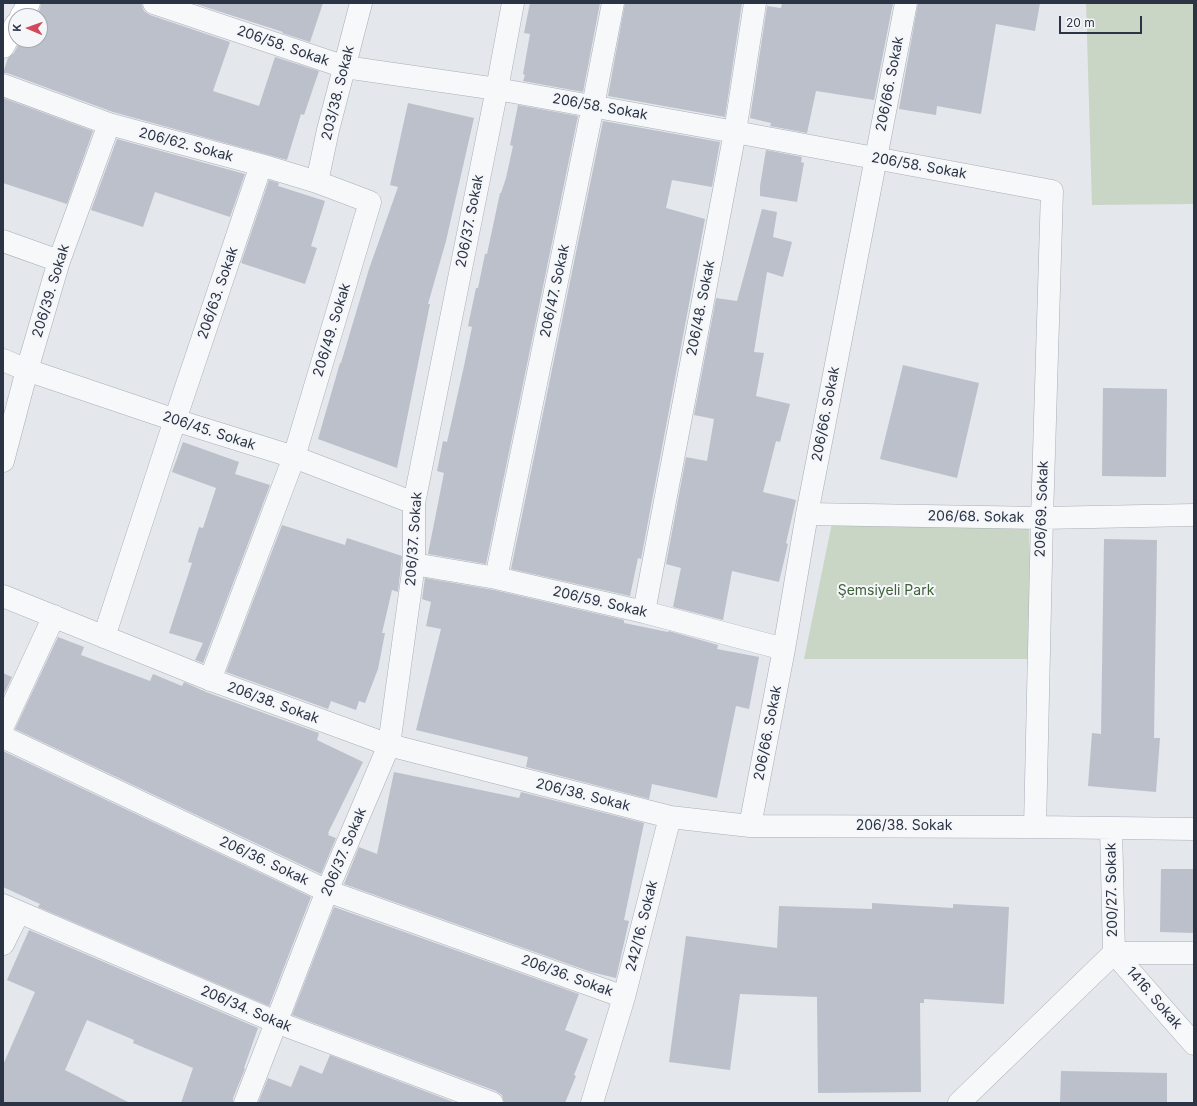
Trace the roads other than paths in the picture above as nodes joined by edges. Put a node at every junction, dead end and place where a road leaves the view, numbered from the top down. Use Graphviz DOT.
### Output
graph roads {
  1 [pos="154,3"];
  2 [pos="361,3"];
  3 [pos="513,3"];
  4 [pos="613,3"];
  5 [pos="755,3"];
  6 [pos="906,3"];
  7 [pos="8,38"];
  8 [pos="3,47"];
  9 [pos="345,67"];
  10 [pos="3,85"];
  11 [pos="497,89"];
  12 [pos="593,106"];
  13 [pos="110,124"];
  14 [pos="734,132"];
  15 [pos="876,159"];
  16 [pos="261,166"];
  17 [pos="317,182"];
  18 [pos="1052,191"];
  19 [pos="370,202"];
  20 [pos="3,241"];
  21 [pos="59,261"];
  22 [pos="3,360"];
  23 [pos="27,370"];
  24 [pos="175,420"];
  25 [pos="294,457"];
  26 [pos="3,461"];
  27 [pos="414,503"];
  28 [pos="807,514"];
  29 [pos="1194,515"];
  30 [pos="1042,518"];
  31 [pos="414,564"];
  32 [pos="496,578"];
  33 [pos="3,596"];
  34 [pos="644,612"];
  35 [pos="54,616"];
  36 [pos="104,637"];
  37 [pos="784,649"];
  38 [pos="210,680"];
  39 [pos="3,726"];
  40 [pos="3,737"];
  41 [pos="389,745"];
  42 [pos="670,817"];
  43 [pos="750,826"];
  44 [pos="1035,827"];
  45 [pos="1111,828"];
  46 [pos="1194,829"];
  47 [pos="327,891"];
  48 [pos="11,909"];
  49 [pos="3,944"];
  50 [pos="1114,952"];
  51 [pos="1194,953"];
  52 [pos="624,997"];
  53 [pos="276,1022"];
  54 [pos="1194,1044"];
  55 [pos="245,1103"];
  56 [pos="492,1103"];
  57 [pos="592,1103"];
  58 [pos="959,1103"];
  1 -- 9 [label="street, 206/58. Sokak"];
  2 -- 9 [label="street, 203/38. Sokak"];
  3 -- 11 [label="street, 206/37. Sokak"];
  4 -- 12 [label="street, 206/47. Sokak"];
  5 -- 14 [label="street, 206/48. Sokak"];
  6 -- 15 [label="street, 206/66. Sokak"];
  7 -- 8 [label="main road"];
  9 -- 11 [label="street, 206/58. Sokak"];
  9 -- 17 [label="street, 203/38. Sokak"];
  10 -- 13 [label="street, 206/62. Sokak"];
  11 -- 12 [label="street, 206/58. Sokak"];
  11 -- 27 [label="street, 206/37. Sokak"];
  12 -- 14 [label="street, 206/58. Sokak"];
  12 -- 32 [label="street, 206/47. Sokak"];
  13 -- 16 [label="street, 206/62. Sokak"];
  13 -- 21 [label="street, 206/39. Sokak"];
  14 -- 15 [label="street, 206/58. Sokak"];
  14 -- 34 [label="street, 206/48. Sokak"];
  15 -- 18 [label="street, 206/58. Sokak"];
  15 -- 28 [label="street, 206/66. Sokak"];
  16 -- 17 [label="street, 206/62. Sokak"];
  16 -- 24 [label="street, 206/63. Sokak"];
  17 -- 19 [label="street, 206/62. Sokak"];
  18 -- 30 [label="street, 206/69. Sokak"];
  19 -- 25 [label="street, 206/49. Sokak"];
  20 -- 21 [label="street"];
  21 -- 23 [label="street, 206/39. Sokak"];
  22 -- 23 [label="street, 206/45. Sokak"];
  23 -- 24 [label="street, 206/45. Sokak"];
  23 -- 26 [label="street, 206/39. Sokak"];
  24 -- 25 [label="street, 206/45. Sokak"];
  24 -- 36 [label="street, 206/63. Sokak"];
  25 -- 27 [label="street, 206/45. Sokak"];
  25 -- 38 [label="street, 206/49. Sokak"];
  27 -- 31 [label="street, 206/37. Sokak"];
  28 -- 30 [label="street, 206/68. Sokak"];
  28 -- 37 [label="street, 206/66. Sokak"];
  29 -- 30 [label="street, 206/68. Sokak"];
  30 -- 44 [label="street, 206/69. Sokak"];
  31 -- 32 [label="street, 206/59. Sokak"];
  31 -- 41 [label="street, 206/37. Sokak"];
  32 -- 34 [label="street, 206/59. Sokak"];
  33 -- 35 [label="street, 206/38. Sokak"];
  34 -- 37 [label="street, 206/59. Sokak"];
  35 -- 36 [label="street, 206/38. Sokak"];
  35 -- 39 [label="street"];
  36 -- 38 [label="street, 206/38. Sokak"];
  37 -- 43 [label="street, 206/66. Sokak"];
  38 -- 41 [label="street, 206/38. Sokak"];
  40 -- 47 [label="street, 206/36. Sokak"];
  41 -- 42 [label="street, 206/38. Sokak"];
  41 -- 47 [label="street, 206/37. Sokak"];
  42 -- 43 [label="street, 206/38. Sokak"];
  42 -- 52 [label="street, 242/16. Sokak"];
  43 -- 44 [label="street, 206/38. Sokak"];
  44 -- 45 [label="street, 206/38. Sokak"];
  45 -- 46 [label="street, 206/38. Sokak"];
  45 -- 50 [label="street, 200/27. Sokak"];
  47 -- 52 [label="street, 206/36. Sokak"];
  47 -- 53 [label="street, 206/37. Sokak"];
  48 -- 49 [label="street"];
  48 -- 53 [label="street, 206/34. Sokak"];
  50 -- 51 [label="street"];
  50 -- 54 [label="street, 1416. Sokak"];
  50 -- 58 [label="street"];
  52 -- 57 [label="street, 242/16. Sokak"];
  53 -- 55 [label="street, 206/37. Sokak"];
  53 -- 56 [label="street, 206/34. Sokak"];
}
